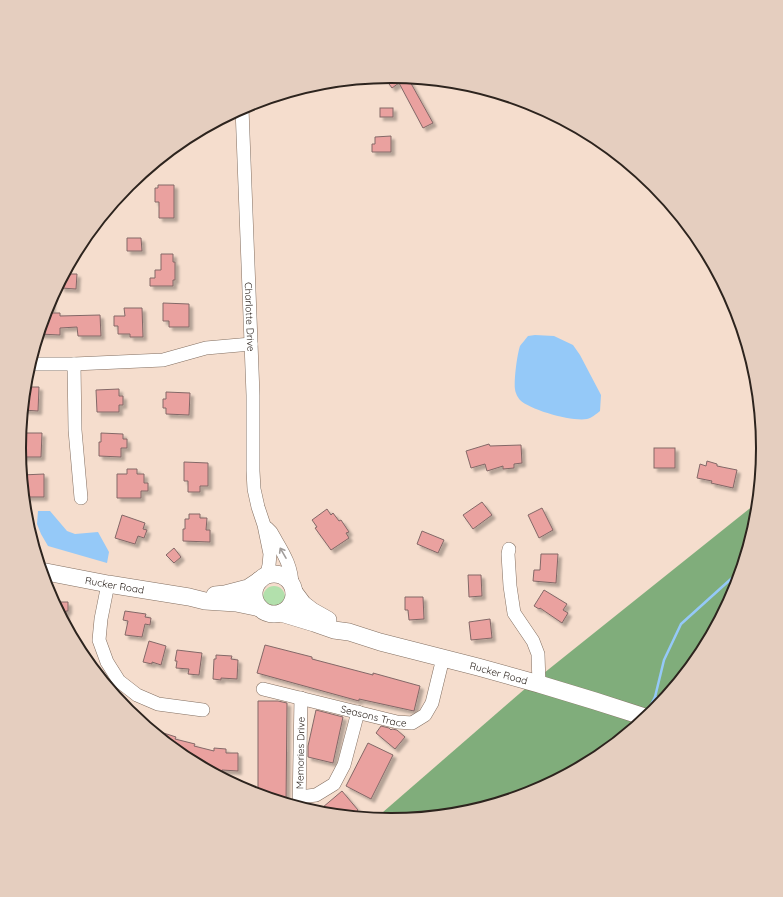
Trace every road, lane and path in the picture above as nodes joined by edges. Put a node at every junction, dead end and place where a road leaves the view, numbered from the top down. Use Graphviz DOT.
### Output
graph roads {
  1 [pos="242,115"];
  2 [pos="251,344"];
  3 [pos="36,364"];
  4 [pos="74,364"];
  5 [pos="81,498"];
  6 [pos="264,525"];
  7 [pos="509,549"];
  8 [pos="48,572"];
  9 [pos="263,578"];
  10 [pos="108,584"];
  11 [pos="293,589"];
  12 [pos="189,597"];
  13 [pos="260,608"];
  14 [pos="281,613"];
  15 [pos="349,632"];
  16 [pos="443,658"];
  17 [pos="539,684"];
  18 [pos="263,689"];
  19 [pos="301,698"];
  20 [pos="204,710"];
  21 [pos="358,712"];
  22 [pos="640,716"];
  23 [pos="299,802"];
  1 -- 2 [label="street, Charlotte Drive"];
  2 -- 4 [label="street"];
  2 -- 6 [label="street, Charlotte Drive"];
  3 -- 4 [label="street"];
  4 -- 5 [label="street"];
  6 -- 9 [label="street, Charlotte Drive"];
  11 -- 6 [label="street, Charlotte Drive, one-way"];
  7 -- 17 [label="street"];
  8 -- 10 [label="main road, Rucker Road"];
  9 -- 11 [label="main road"];
  9 -- 12 [label="main road, Rucker Road"];
  9 -- 13 [label="main road"];
  10 -- 12 [label="main road, Rucker Road"];
  10 -- 20 [label="street"];
  11 -- 14 [label="main road"];
  11 -- 15 [label="main road, Rucker Road"];
  12 -- 13 [label="main road, Rucker Road"];
  13 -- 14 [label="main road"];
  14 -- 15 [label="main road, Rucker Road"];
  15 -- 16 [label="main road, Rucker Road"];
  16 -- 17 [label="main road, Rucker Road"];
  16 -- 21 [label="street, Seasons Trace"];
  17 -- 22 [label="main road, Rucker Road"];
  18 -- 19 [label="street, Seasons Trace"];
  19 -- 21 [label="street, Seasons Trace"];
  19 -- 23 [label="street, Memories Drive"];
  21 -- 23 [label="street"];
}
